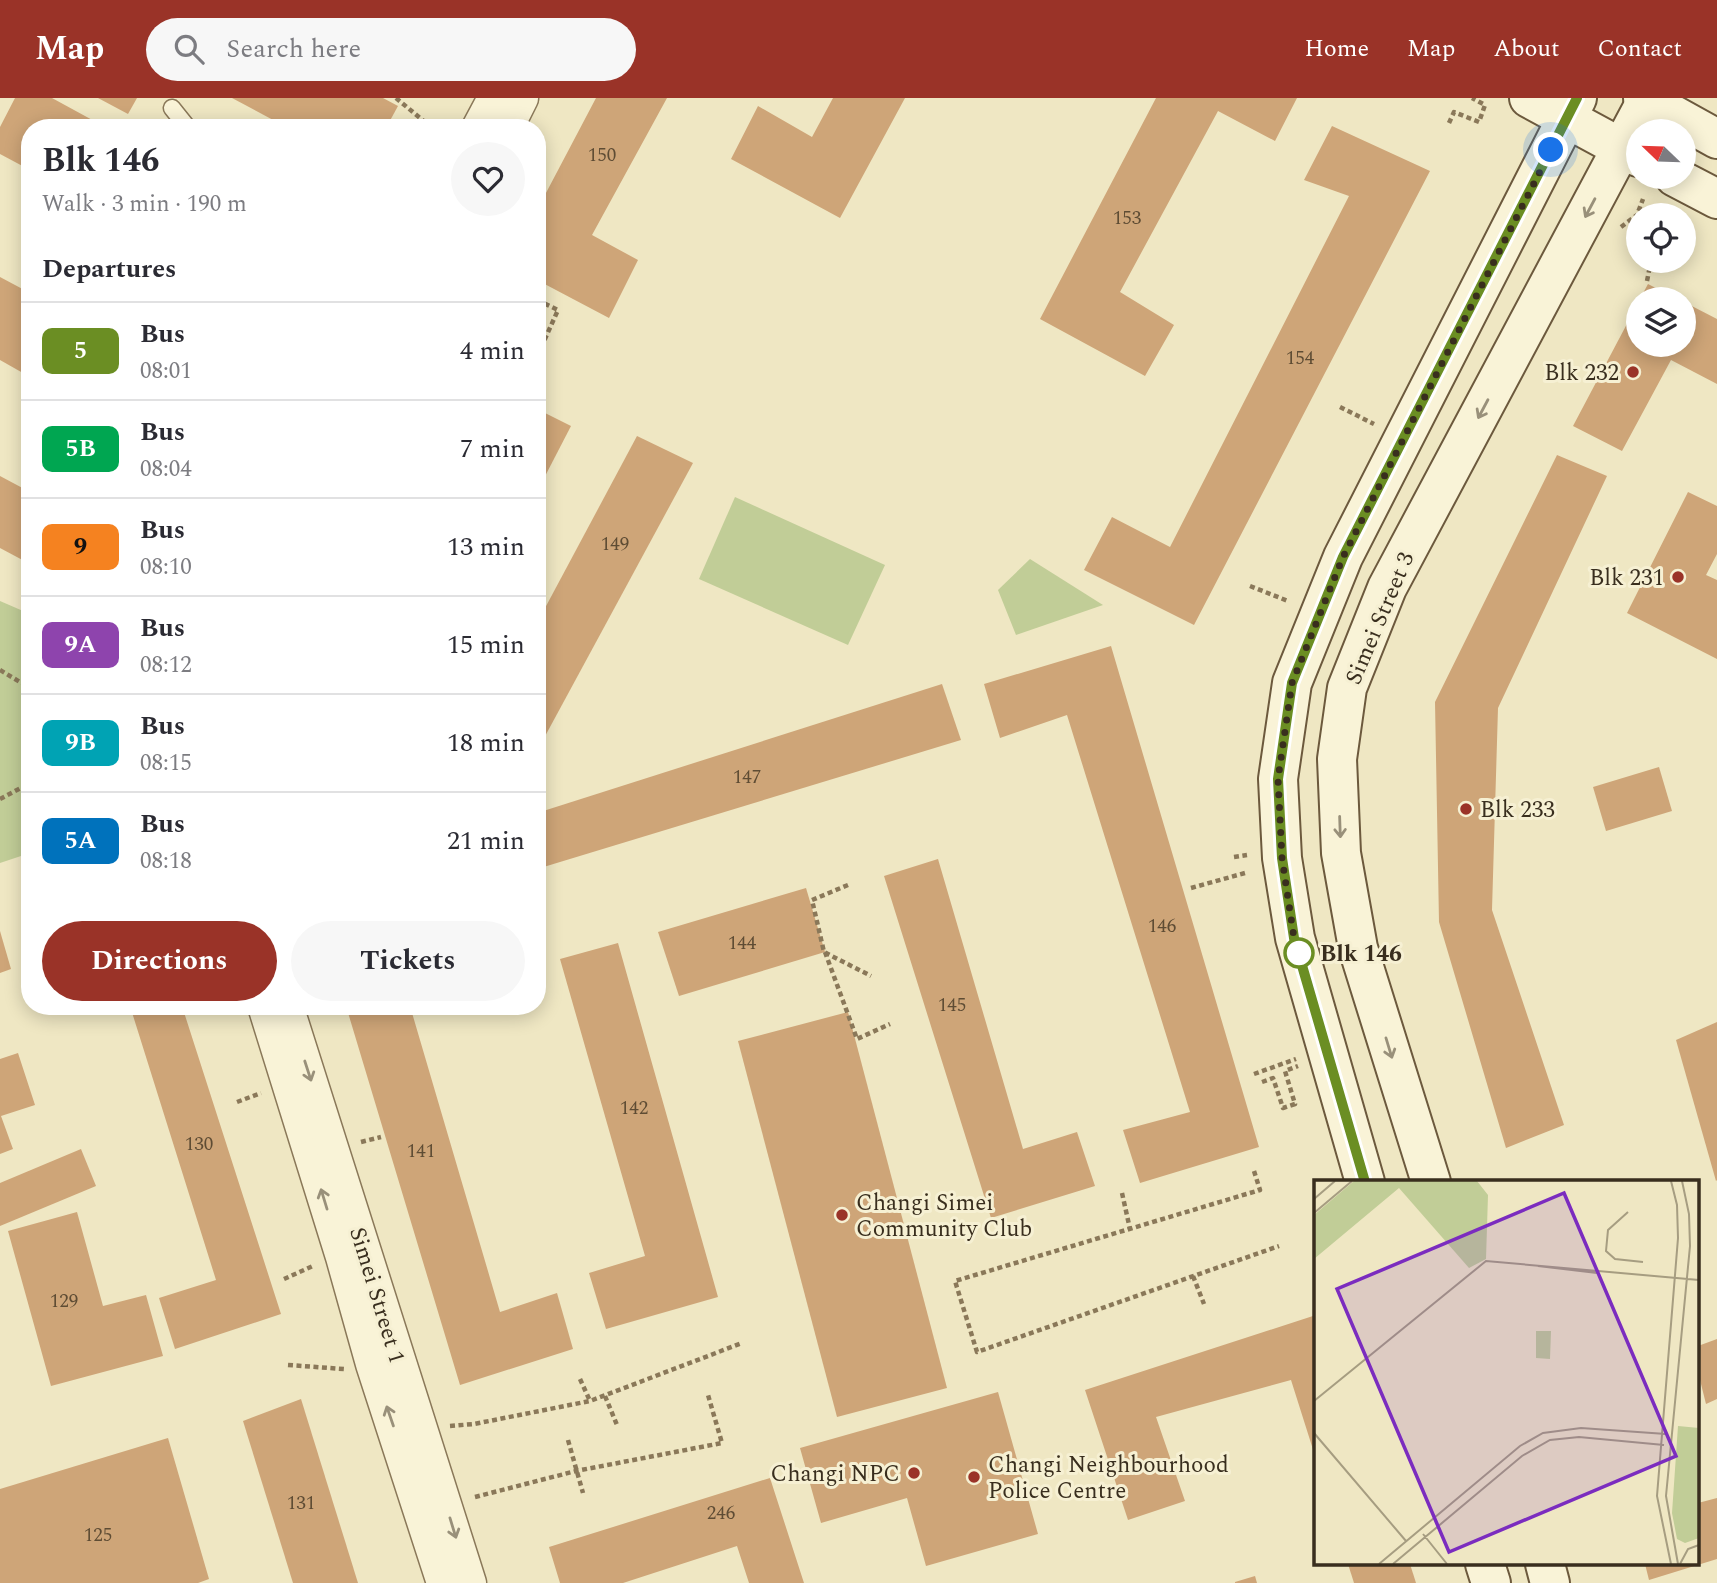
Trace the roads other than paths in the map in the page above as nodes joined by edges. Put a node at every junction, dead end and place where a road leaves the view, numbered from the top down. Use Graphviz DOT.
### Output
graph roads {
  1 [pos="494,98"];
  2 [pos="522,98"];
  3 [pos="1529,98"];
  4 [pos="1645,99"];
  5 [pos="172,108"];
  6 [pos="1572,109"];
  7 [pos="181,119"];
  8 [pos="483,119"];
  9 [pos="512,119"];
  10 [pos="1639,119"];
  11 [pos="1717,139"];
  12 [pos="1626,149"];
  13 [pos="1626,159"];
  14 [pos="1696,188"];
  15 [pos="1717,199"];
  16 [pos="267,1015"];
  17 [pos="290,1015"];
  18 [pos="1365,1180"];
  19 [pos="1430,1180"];
  20 [pos="1486,1566"];
  21 [pos="1546,1566"];
  22 [pos="443,1583"];
  23 [pos="470,1583"];
  24 [pos="1491,1583"];
  25 [pos="1550,1583"];
  1 -- 8 [label="street"];
  2 -- 9 [label="street"];
  3 -- 6 [label="main road"];
  4 -- 10 [label="main road, Simei Street 3"];
  4 -- 11 [label="main road"];
  5 -- 7 [label="lane"];
  6 -- 12 [label="main road"];
  6 -- 18 [label="main road"];
  13 -- 19 [label="main road, Simei Street 3, one-way"];
  14 -- 15 [label="main road"];
  22 -- 16 [label="street, Simei Street 1, one-way"];
  17 -- 23 [label="street, Simei Street 1, one-way"];
  20 -- 24 [label="main road"];
  21 -- 25 [label="main road"];
}
